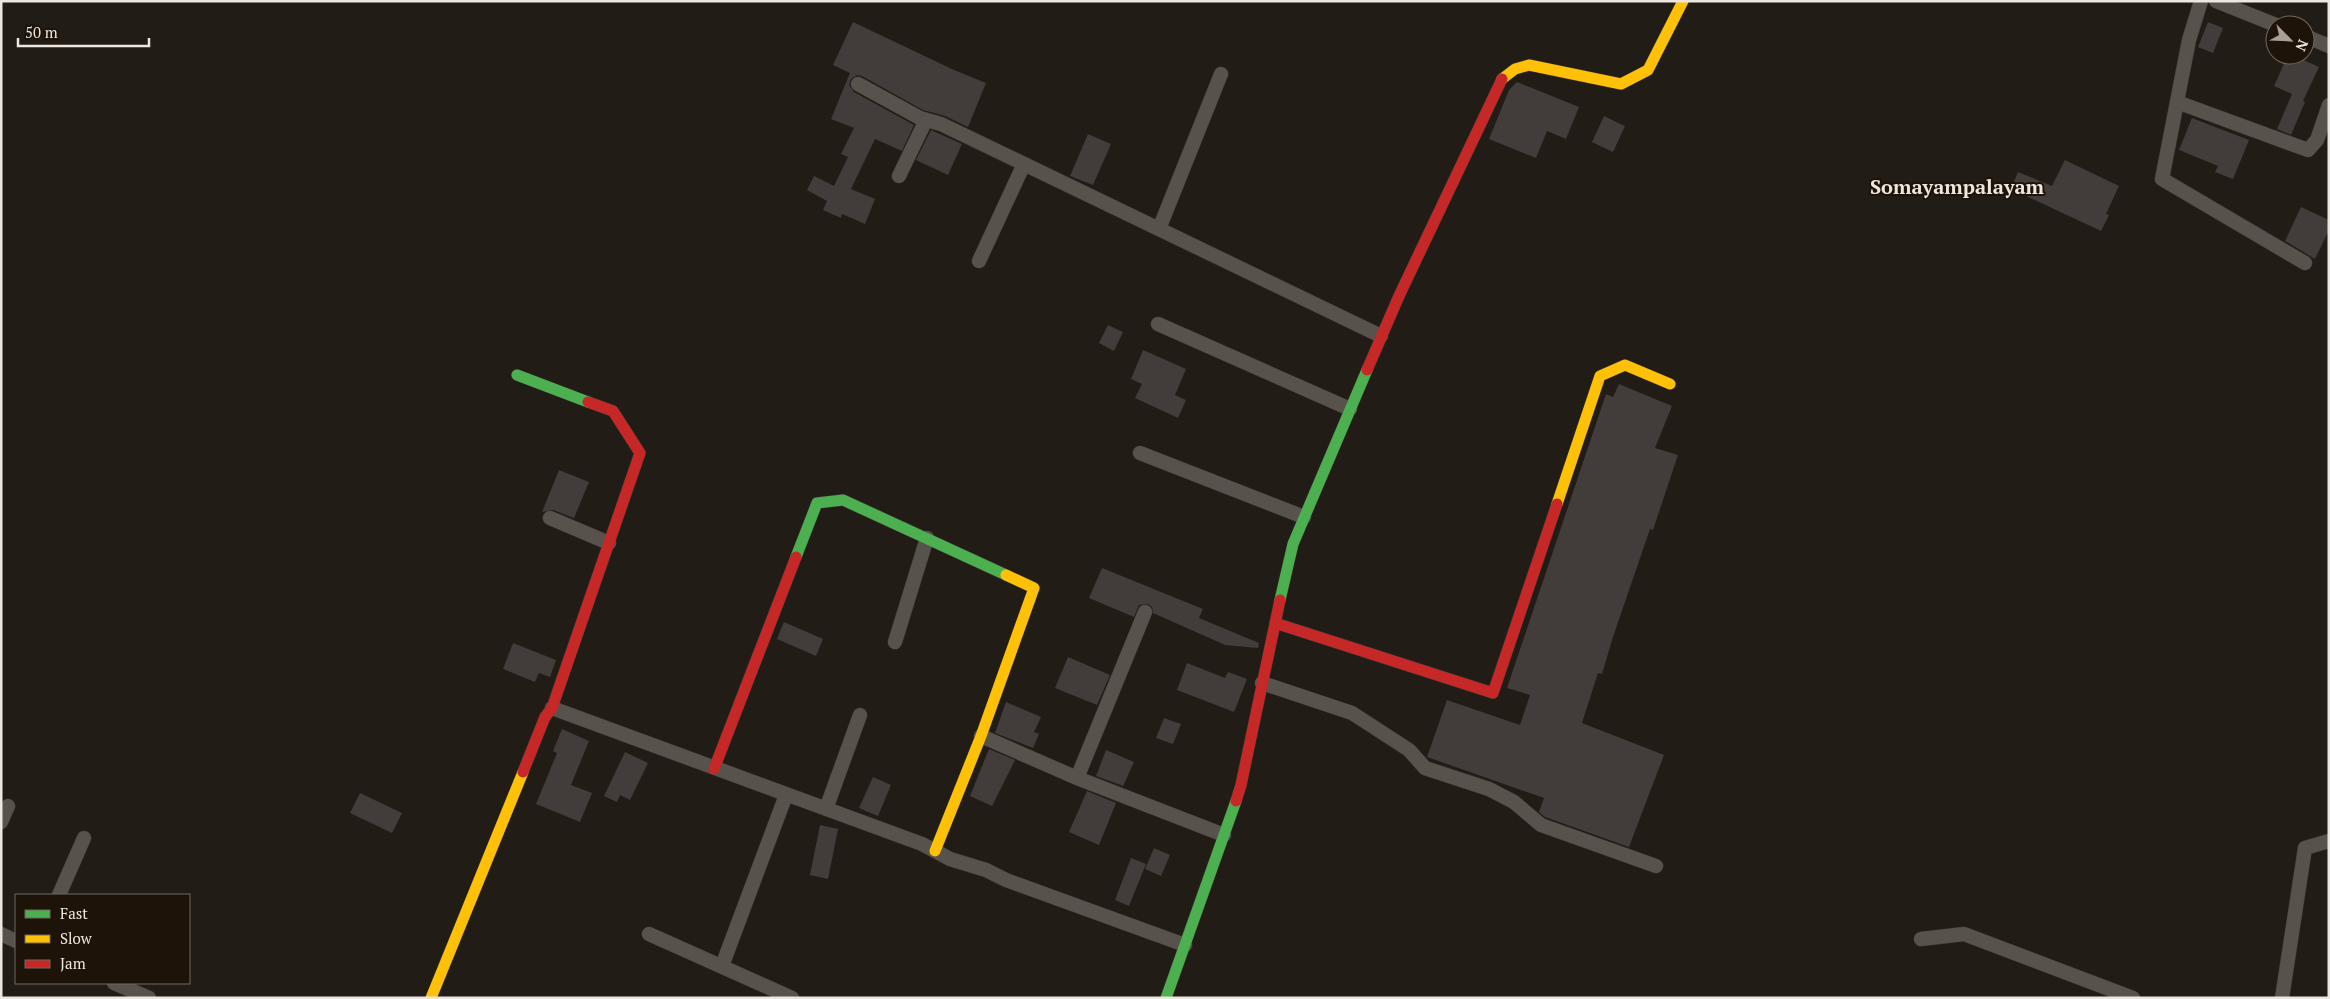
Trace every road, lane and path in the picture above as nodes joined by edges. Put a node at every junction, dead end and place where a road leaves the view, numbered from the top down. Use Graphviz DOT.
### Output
graph roads {
  1 [pos="1683,1"];
  2 [pos="2201,1"];
  3 [pos="2216,1"];
  4 [pos="2265,21"];
  5 [pos="2315,40"];
  6 [pos="2329,46"];
  7 [pos="1221,74"];
  8 [pos="858,84"];
  9 [pos="2177,102"];
  10 [pos="2329,105"];
  11 [pos="926,120"];
  12 [pos="1024,164"];
  13 [pos="899,176"];
  14 [pos="1159,229"];
  15 [pos="979,261"];
  16 [pos="2304,263"];
  17 [pos="1158,324"];
  18 [pos="1381,336"];
  19 [pos="517,375"];
  20 [pos="1670,384"];
  21 [pos="1350,409"];
  22 [pos="1140,453"];
  23 [pos="1304,517"];
  24 [pos="550,518"];
  25 [pos="927,538"];
  26 [pos="609,543"];
  27 [pos="1146,612"];
  28 [pos="1275,623"];
  29 [pos="895,642"];
  30 [pos="1262,683"];
  31 [pos="552,708"];
  32 [pos="860,715"];
  33 [pos="981,736"];
  34 [pos="714,769"];
  35 [pos="1077,778"];
  36 [pos="786,795"];
  37 [pos="8,806"];
  38 [pos="826,809"];
  39 [pos="1,822"];
  40 [pos="1224,834"];
  41 [pos="84,838"];
  42 [pos="2329,841"];
  43 [pos="936,851"];
  44 [pos="1656,866"];
  45 [pos="58,894"];
  46 [pos="1,934"];
  47 [pos="649,934"];
  48 [pos="1921,939"];
  49 [pos="15,941"];
  50 [pos="1185,945"];
  51 [pos="722,966"];
  52 [pos="116,984"];
  53 [pos="149,998"];
  54 [pos="431,998"];
  55 [pos="792,998"];
  56 [pos="1166,998"];
  57 [pos="2133,998"];
  58 [pos="2282,998"];
  1 -- 18 [label="street"];
  2 -- 9 [label="street"];
  3 -- 4 [label="street"];
  5 -- 6 [label="street"];
  7 -- 14 [label="street"];
  8 -- 11 [label="street"];
  9 -- 10 [label="street"];
  9 -- 16 [label="street"];
  11 -- 12 [label="street"];
  11 -- 13 [label="street"];
  12 -- 14 [label="street"];
  12 -- 15 [label="street"];
  14 -- 18 [label="street"];
  17 -- 21 [label="street"];
  18 -- 21 [label="street"];
  19 -- 26 [label="street"];
  20 -- 28 [label="street"];
  21 -- 23 [label="street"];
  22 -- 23 [label="street"];
  23 -- 28 [label="street"];
  24 -- 26 [label="street"];
  25 -- 29 [label="street"];
  25 -- 33 [label="street"];
  25 -- 34 [label="street"];
  26 -- 31 [label="street"];
  27 -- 35 [label="street"];
  28 -- 30 [label="street"];
  30 -- 40 [label="street"];
  30 -- 44 [label="street"];
  31 -- 34 [label="street"];
  31 -- 54 [label="street"];
  32 -- 38 [label="street"];
  33 -- 35 [label="street"];
  33 -- 43 [label="street"];
  34 -- 36 [label="street"];
  35 -- 40 [label="street"];
  36 -- 38 [label="street"];
  36 -- 51 [label="street"];
  37 -- 39 [label="street"];
  38 -- 43 [label="street"];
  40 -- 50 [label="street"];
  41 -- 45 [label="street"];
  42 -- 58 [label="street"];
  43 -- 50 [label="street"];
  46 -- 49 [label="street"];
  47 -- 51 [label="street"];
  48 -- 57 [label="street"];
  50 -- 56 [label="street"];
  51 -- 55 [label="street"];
  52 -- 53 [label="street"];
}
